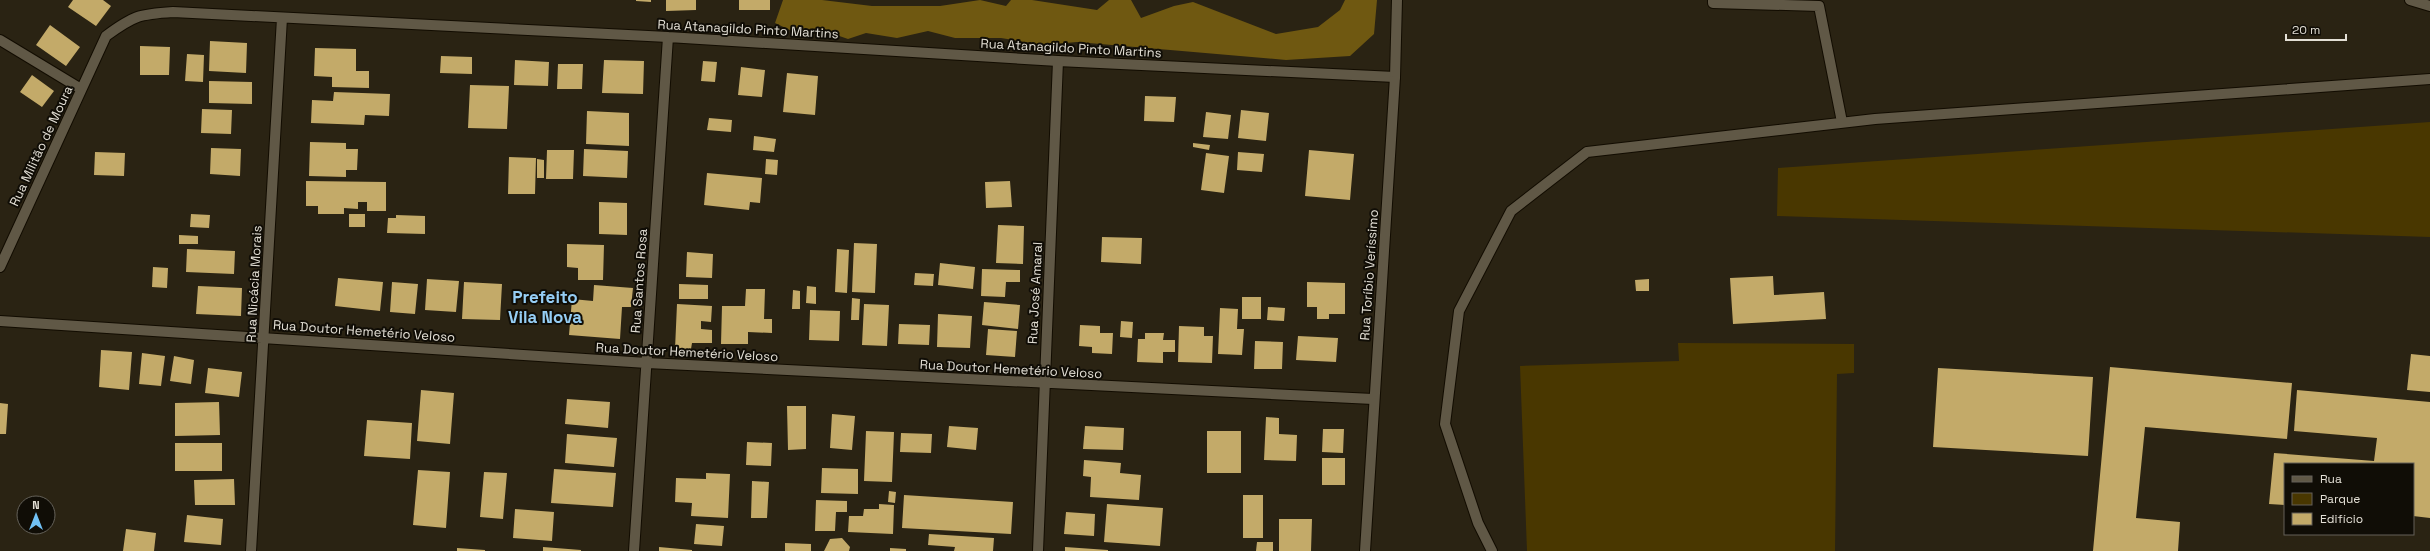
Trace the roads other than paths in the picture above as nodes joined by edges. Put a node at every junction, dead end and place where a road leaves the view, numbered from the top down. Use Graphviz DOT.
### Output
graph roads {
  1 [pos="1397,0"];
  2 [pos="1713,0"];
  3 [pos="2410,0"];
  4 [pos="2430,6"];
  5 [pos="282,18"];
  6 [pos="106,36"];
  7 [pos="668,37"];
  8 [pos="0,40"];
  9 [pos="1058,61"];
  10 [pos="1395,77"];
  11 [pos="2430,79"];
  12 [pos="81,90"];
  13 [pos="1842,122"];
  14 [pos="0,267"];
  15 [pos="0,321"];
  16 [pos="264,338"];
  17 [pos="647,363"];
  18 [pos="1044,384"];
  19 [pos="1373,399"];
  20 [pos="251,551"];
  21 [pos="634,551"];
  22 [pos="1038,551"];
  23 [pos="1365,551"];
  24 [pos="1492,551"];
  1 -- 10 [label="street, Rua Toríbio Veríssimo"];
  2 -- 13 [label="street"];
  3 -- 4 [label="street"];
  5 -- 6 [label="street, Rua Atanagildo Pinto Martins"];
  5 -- 7 [label="street, Rua Atanagildo Pinto Martins"];
  5 -- 16 [label="street, Rua Nicácia Morais"];
  6 -- 12 [label="street, Rua Militão de Moura"];
  7 -- 9 [label="street, Rua Atanagildo Pinto Martins"];
  7 -- 17 [label="street, Rua Santos Rosa"];
  8 -- 12 [label="street"];
  9 -- 10 [label="street, Rua Atanagildo Pinto Martins"];
  9 -- 18 [label="street, Rua José Amaral"];
  10 -- 19 [label="street, Rua Toríbio Veríssimo"];
  11 -- 13 [label="street"];
  12 -- 14 [label="street, Rua Militão de Moura"];
  13 -- 24 [label="street"];
  15 -- 16 [label="street, Rua Doutor Hemetério Veloso"];
  16 -- 17 [label="street, Rua Doutor Hemetério Veloso"];
  16 -- 20 [label="street, Rua Nicácia Morais"];
  17 -- 18 [label="street, Rua Doutor Hemetério Veloso"];
  17 -- 21 [label="street, Rua Santos Rosa"];
  18 -- 19 [label="street, Rua Doutor Hemetério Veloso"];
  18 -- 22 [label="street, Rua José Amaral"];
  19 -- 23 [label="street, Rua Toríbio Veríssimo"];
}
